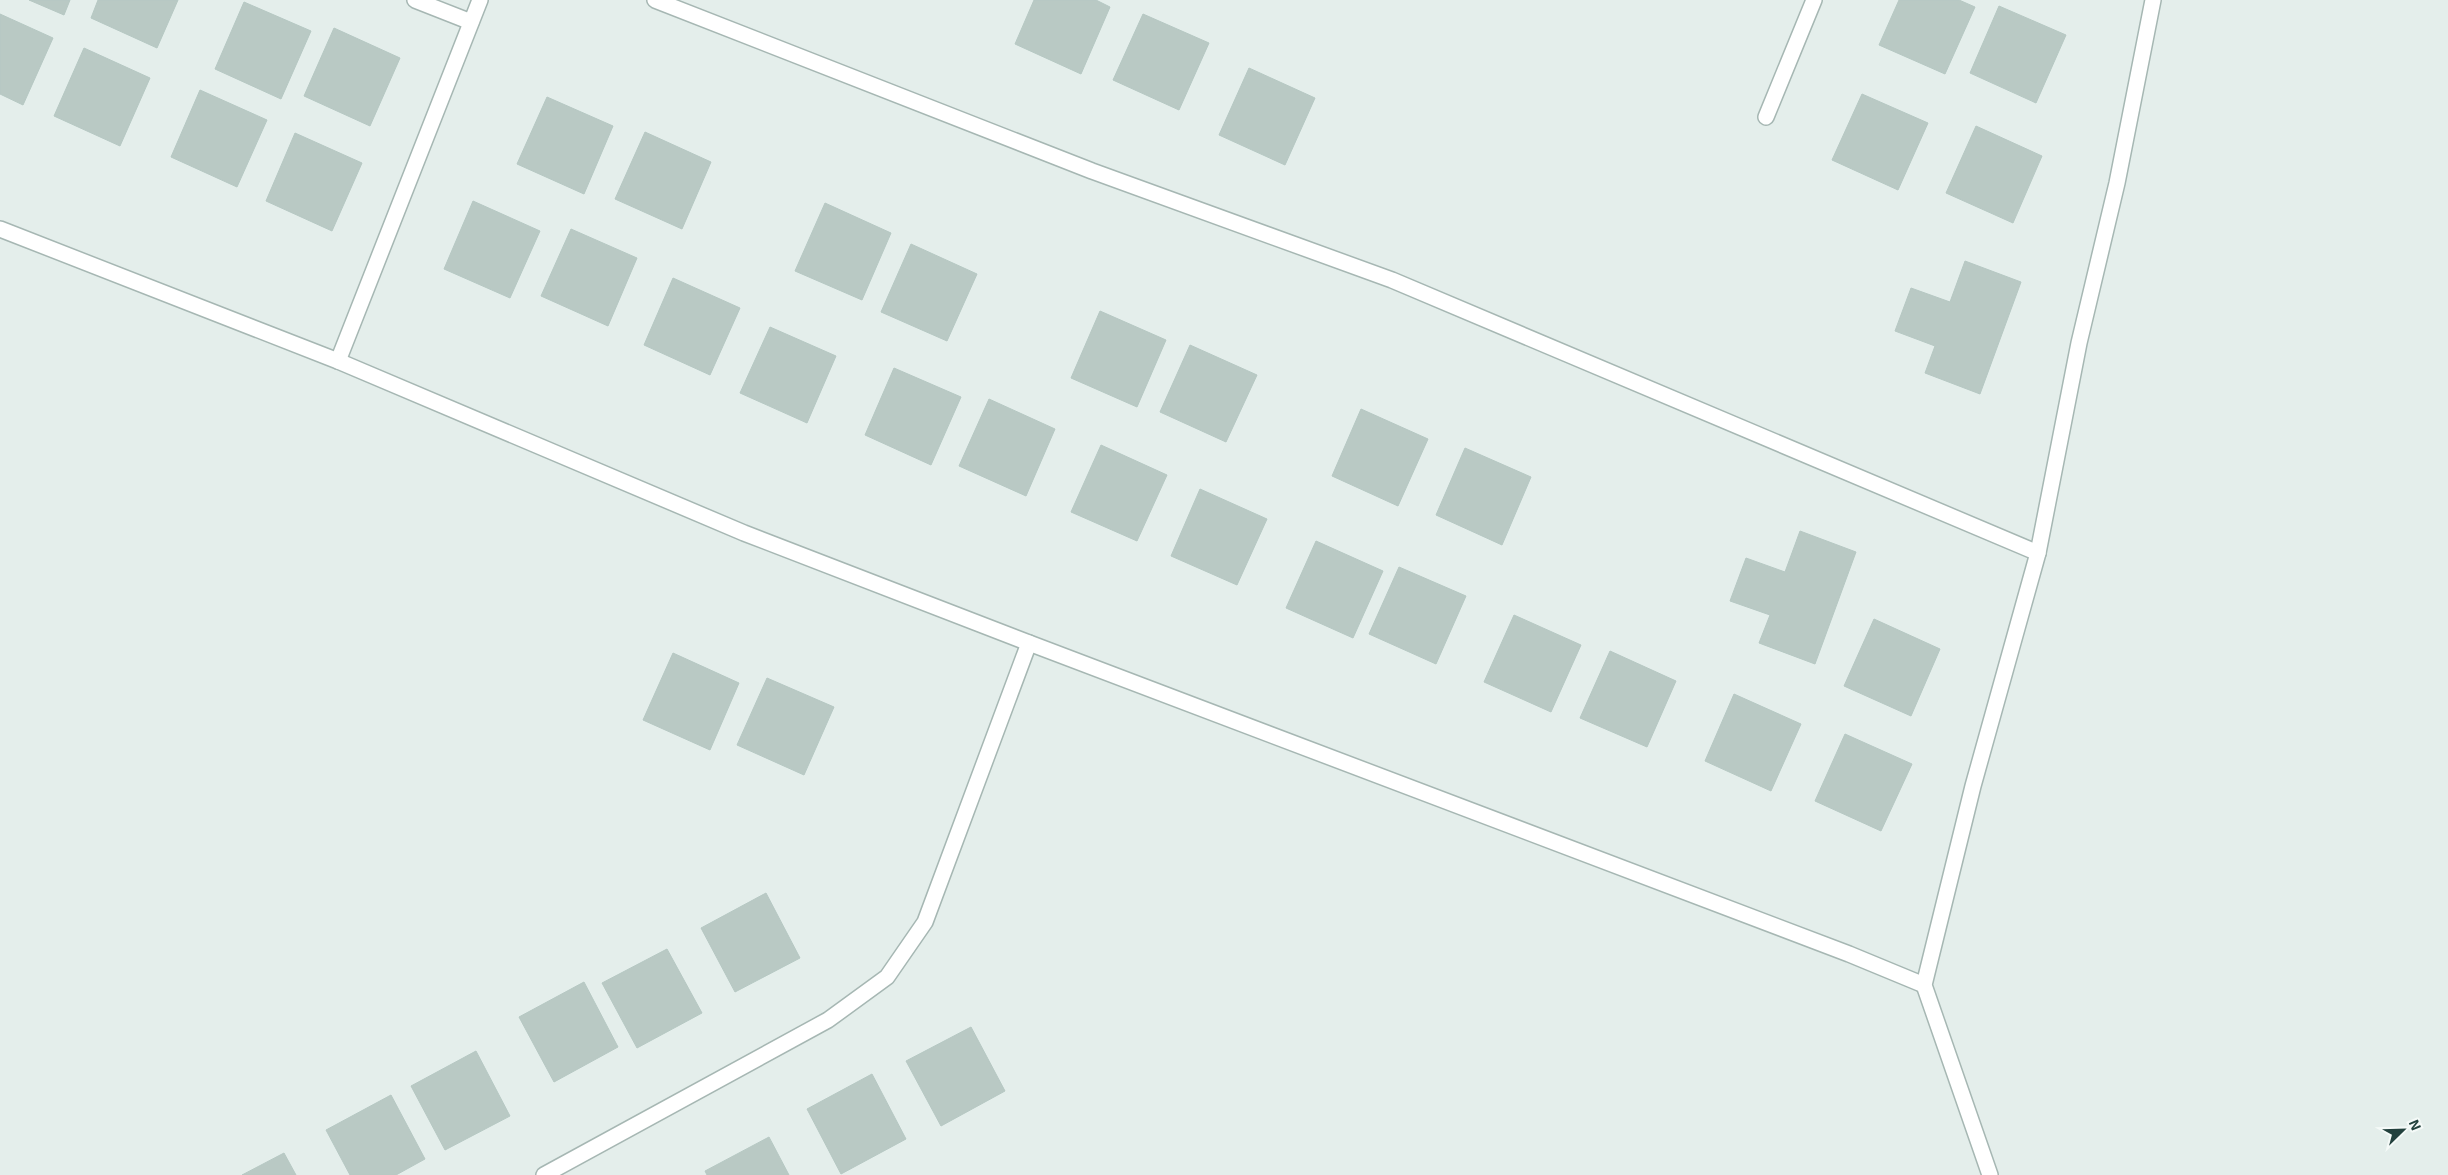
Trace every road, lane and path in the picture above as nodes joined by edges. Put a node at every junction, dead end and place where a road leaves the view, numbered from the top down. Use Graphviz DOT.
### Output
graph roads {
  1 [pos="416,0"];
  2 [pos="480,0"];
  3 [pos="655,0"];
  4 [pos="1814,0"];
  5 [pos="2153,0"];
  6 [pos="471,22"];
  7 [pos="1766,116"];
  8 [pos="0,228"];
  9 [pos="338,361"];
  10 [pos="2038,553"];
  11 [pos="1029,643"];
  12 [pos="1924,985"];
  13 [pos="544,1175"];
  14 [pos="1990,1175"];
  1 -- 6 [label="street"];
  2 -- 6 [label="street"];
  3 -- 10 [label="street"];
  4 -- 7 [label="street"];
  5 -- 10 [label="street"];
  6 -- 9 [label="street"];
  8 -- 9 [label="street"];
  9 -- 11 [label="street"];
  10 -- 12 [label="street"];
  11 -- 12 [label="street"];
  11 -- 13 [label="street"];
  12 -- 14 [label="street"];
}
